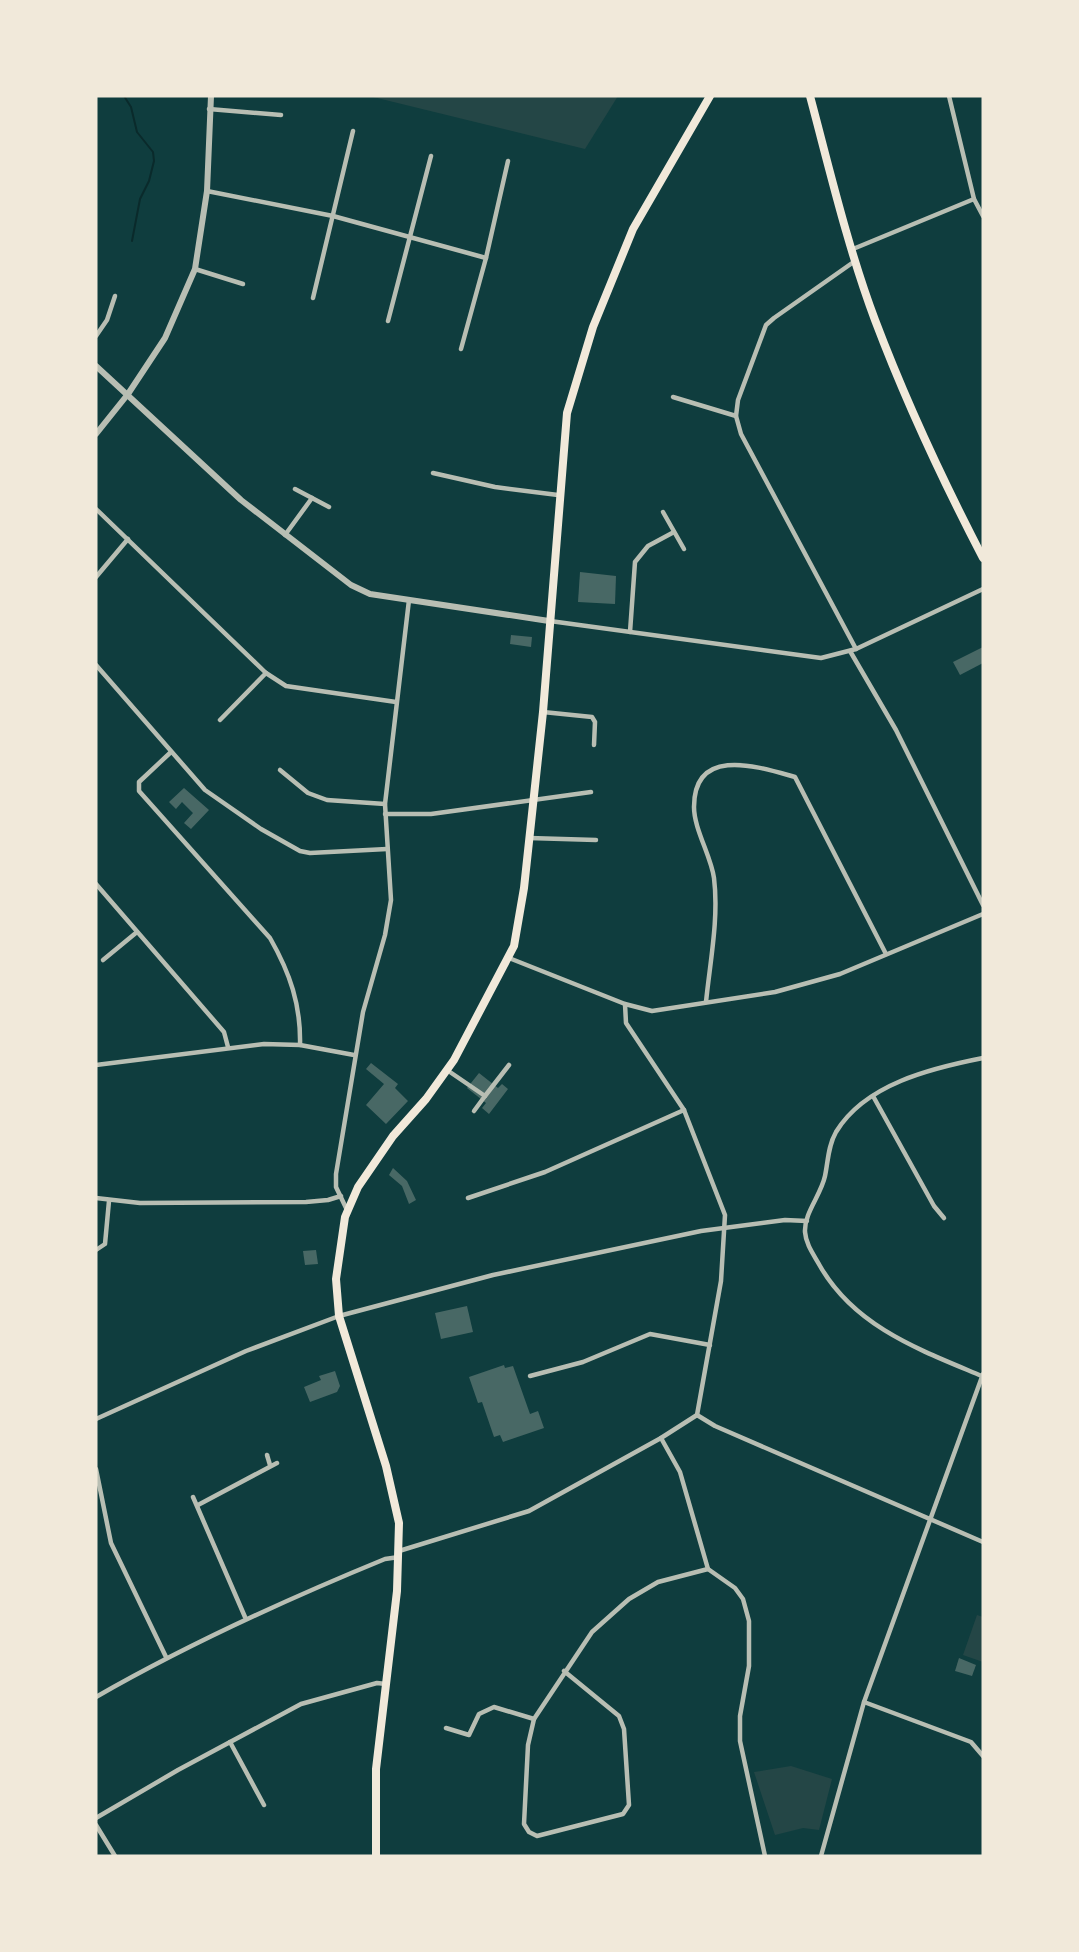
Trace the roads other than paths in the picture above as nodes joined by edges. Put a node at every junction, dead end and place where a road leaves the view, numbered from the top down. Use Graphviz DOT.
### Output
graph roads {
  1 [pos="210,96"];
  2 [pos="710,96"];
  3 [pos="810,96"];
  4 [pos="949,96"];
  5 [pos="209,109"];
  6 [pos="281,115"];
  7 [pos="353,131"];
  8 [pos="431,156"];
  9 [pos="508,161"];
  10 [pos="207,190"];
  11 [pos="974,199"];
  12 [pos="333,216"];
  13 [pos="983,216"];
  14 [pos="409,238"];
  15 [pos="853,249"];
  16 [pos="486,258"];
  17 [pos="855,261"];
  18 [pos="195,269"];
  19 [pos="243,284"];
  20 [pos="115,296"];
  21 [pos="314,298"];
  22 [pos="388,321"];
  23 [pos="96,336"];
  24 [pos="461,349"];
  25 [pos="96,366"];
  26 [pos="128,394"];
  27 [pos="673,397"];
  28 [pos="736,416"];
  29 [pos="96,434"];
  30 [pos="432,473"];
  31 [pos="294,489"];
  32 [pos="558,495"];
  33 [pos="312,498"];
  34 [pos="329,507"];
  35 [pos="96,508"];
  36 [pos="663,512"];
  37 [pos="674,532"];
  38 [pos="285,535"];
  39 [pos="128,539"];
  40 [pos="684,549"];
  41 [pos="983,558"];
  42 [pos="96,577"];
  43 [pos="983,589"];
  44 [pos="408,600"];
  45 [pos="549,621"];
  46 [pos="630,632"];
  47 [pos="856,648"];
  48 [pos="850,651"];
  49 [pos="96,665"];
  50 [pos="266,673"];
  51 [pos="396,702"];
  52 [pos="543,712"];
  53 [pos="220,720"];
  54 [pos="594,745"];
  55 [pos="171,752"];
  56 [pos="280,771"];
  57 [pos="591,792"];
  58 [pos="533,798"];
  59 [pos="384,804"];
  60 [pos="385,814"];
  61 [pos="529,838"];
  62 [pos="596,840"];
  63 [pos="387,849"];
  64 [pos="96,885"];
  65 [pos="983,905"];
  66 [pos="983,914"];
  67 [pos="137,932"];
  68 [pos="886,954"];
  69 [pos="509,958"];
  70 [pos="103,960"];
  71 [pos="706,1002"];
  72 [pos="625,1004"];
  73 [pos="300,1046"];
  74 [pos="228,1047"];
  75 [pos="354,1055"];
  76 [pos="983,1058"];
  77 [pos="96,1065"];
  78 [pos="509,1065"];
  79 [pos="447,1070"];
  80 [pos="485,1096"];
  81 [pos="873,1096"];
  82 [pos="684,1110"];
  83 [pos="474,1111"];
  84 [pos="341,1196"];
  85 [pos="96,1198"];
  86 [pos="468,1198"];
  87 [pos="109,1201"];
  88 [pos="347,1210"];
  89 [pos="944,1218"];
  90 [pos="807,1221"];
  91 [pos="725,1228"];
  92 [pos="96,1250"];
  93 [pos="339,1316"];
  94 [pos="710,1346"];
  95 [pos="982,1375"];
  96 [pos="530,1376"];
  97 [pos="697,1415"];
  98 [pos="96,1419"];
  99 [pos="661,1438"];
  100 [pos="267,1455"];
  101 [pos="277,1463"];
  102 [pos="270,1465"];
  103 [pos="96,1469"];
  104 [pos="193,1497"];
  105 [pos="198,1505"];
  106 [pos="929,1519"];
  107 [pos="983,1542"];
  108 [pos="399,1554"];
  109 [pos="708,1569"];
  110 [pos="245,1617"];
  111 [pos="166,1657"];
  112 [pos="564,1671"];
  113 [pos="386,1684"];
  114 [pos="96,1697"];
  115 [pos="864,1702"];
  116 [pos="534,1719"];
  117 [pos="446,1728"];
  118 [pos="230,1742"];
  119 [pos="983,1756"];
  120 [pos="264,1805"];
  121 [pos="96,1818"];
  122 [pos="96,1825"];
  123 [pos="115,1856"];
  124 [pos="376,1856"];
  125 [pos="765,1856"];
  126 [pos="821,1856"];
  1 -- 5 [label="street"];
  2 -- 32 [label="main road"];
  3 -- 15 [label="main road"];
  4 -- 11 [label="street"];
  5 -- 6 [label="street"];
  5 -- 10 [label="street"];
  7 -- 12 [label="street"];
  8 -- 14 [label="street"];
  9 -- 16 [label="street"];
  10 -- 12 [label="street"];
  10 -- 18 [label="street"];
  11 -- 13 [label="street"];
  11 -- 15 [label="street"];
  12 -- 14 [label="street"];
  12 -- 21 [label="street"];
  14 -- 16 [label="street"];
  14 -- 22 [label="street"];
  15 -- 17 [label="main road"];
  16 -- 24 [label="street"];
  17 -- 28 [label="street"];
  17 -- 41 [label="main road"];
  18 -- 19 [label="street"];
  18 -- 26 [label="street"];
  20 -- 23 [label="street"];
  25 -- 26 [label="street"];
  26 -- 29 [label="street"];
  26 -- 38 [label="street"];
  27 -- 28 [label="street"];
  28 -- 47 [label="street"];
  30 -- 32 [label="street"];
  31 -- 33 [label="street"];
  32 -- 45 [label="main road"];
  33 -- 34 [label="street"];
  33 -- 38 [label="street"];
  35 -- 39 [label="street"];
  36 -- 37 [label="street"];
  37 -- 40 [label="street"];
  37 -- 46 [label="street"];
  38 -- 44 [label="street"];
  39 -- 42 [label="street"];
  39 -- 50 [label="street"];
  43 -- 47 [label="street"];
  44 -- 45 [label="street"];
  44 -- 51 [label="street"];
  45 -- 46 [label="street"];
  45 -- 52 [label="main road"];
  46 -- 48 [label="street"];
  47 -- 48 [label="street"];
  48 -- 65 [label="street"];
  49 -- 55 [label="street"];
  50 -- 51 [label="street"];
  50 -- 53 [label="street"];
  51 -- 59 [label="street"];
  52 -- 54 [label="street"];
  52 -- 58 [label="main road"];
  55 -- 63 [label="street"];
  55 -- 73 [label="street"];
  56 -- 59 [label="street"];
  57 -- 58 [label="street"];
  58 -- 60 [label="street"];
  58 -- 61 [label="main road"];
  59 -- 60 [label="street"];
  60 -- 63 [label="street"];
  61 -- 62 [label="street"];
  61 -- 69 [label="main road"];
  63 -- 75 [label="street"];
  64 -- 67 [label="street"];
  66 -- 68 [label="street"];
  67 -- 70 [label="street"];
  67 -- 74 [label="street"];
  68 -- 71 [label="street"];
  68 -- 71 [label="street"];
  69 -- 72 [label="street"];
  69 -- 79 [label="main road"];
  71 -- 72 [label="street"];
  72 -- 82 [label="street"];
  73 -- 74 [label="street"];
  73 -- 75 [label="street"];
  74 -- 77 [label="street"];
  75 -- 84 [label="street"];
  76 -- 81 [label="street"];
  78 -- 80 [label="street"];
  79 -- 80 [label="street"];
  79 -- 88 [label="main road"];
  80 -- 83 [label="street"];
  81 -- 89 [label="street"];
  81 -- 90 [label="street"];
  82 -- 86 [label="street"];
  82 -- 91 [label="street"];
  84 -- 87 [label="street"];
  84 -- 88 [label="street"];
  85 -- 87 [label="street"];
  87 -- 92 [label="street"];
  88 -- 93 [label="main road"];
  90 -- 91 [label="street"];
  90 -- 95 [label="street"];
  91 -- 93 [label="street"];
  91 -- 94 [label="street"];
  93 -- 98 [label="street"];
  93 -- 108 [label="main road"];
  94 -- 96 [label="street"];
  94 -- 97 [label="street"];
  95 -- 106 [label="street"];
  97 -- 99 [label="street"];
  97 -- 106 [label="street"];
  99 -- 108 [label="street"];
  99 -- 109 [label="street"];
  100 -- 102 [label="street"];
  101 -- 102 [label="street"];
  102 -- 105 [label="street"];
  103 -- 111 [label="street"];
  104 -- 105 [label="street"];
  105 -- 110 [label="street"];
  106 -- 107 [label="street"];
  106 -- 115 [label="street"];
  108 -- 110 [label="street"];
  108 -- 113 [label="main road"];
  109 -- 112 [label="street"];
  109 -- 125 [label="street"];
  110 -- 111 [label="street"];
  111 -- 114 [label="street"];
  112 -- 116 [label="street"];
  112 -- 116 [label="street"];
  113 -- 118 [label="street"];
  113 -- 124 [label="main road"];
  115 -- 119 [label="street"];
  115 -- 126 [label="street"];
  116 -- 117 [label="street"];
  118 -- 120 [label="street"];
  118 -- 121 [label="street"];
  122 -- 123 [label="street"];
}
